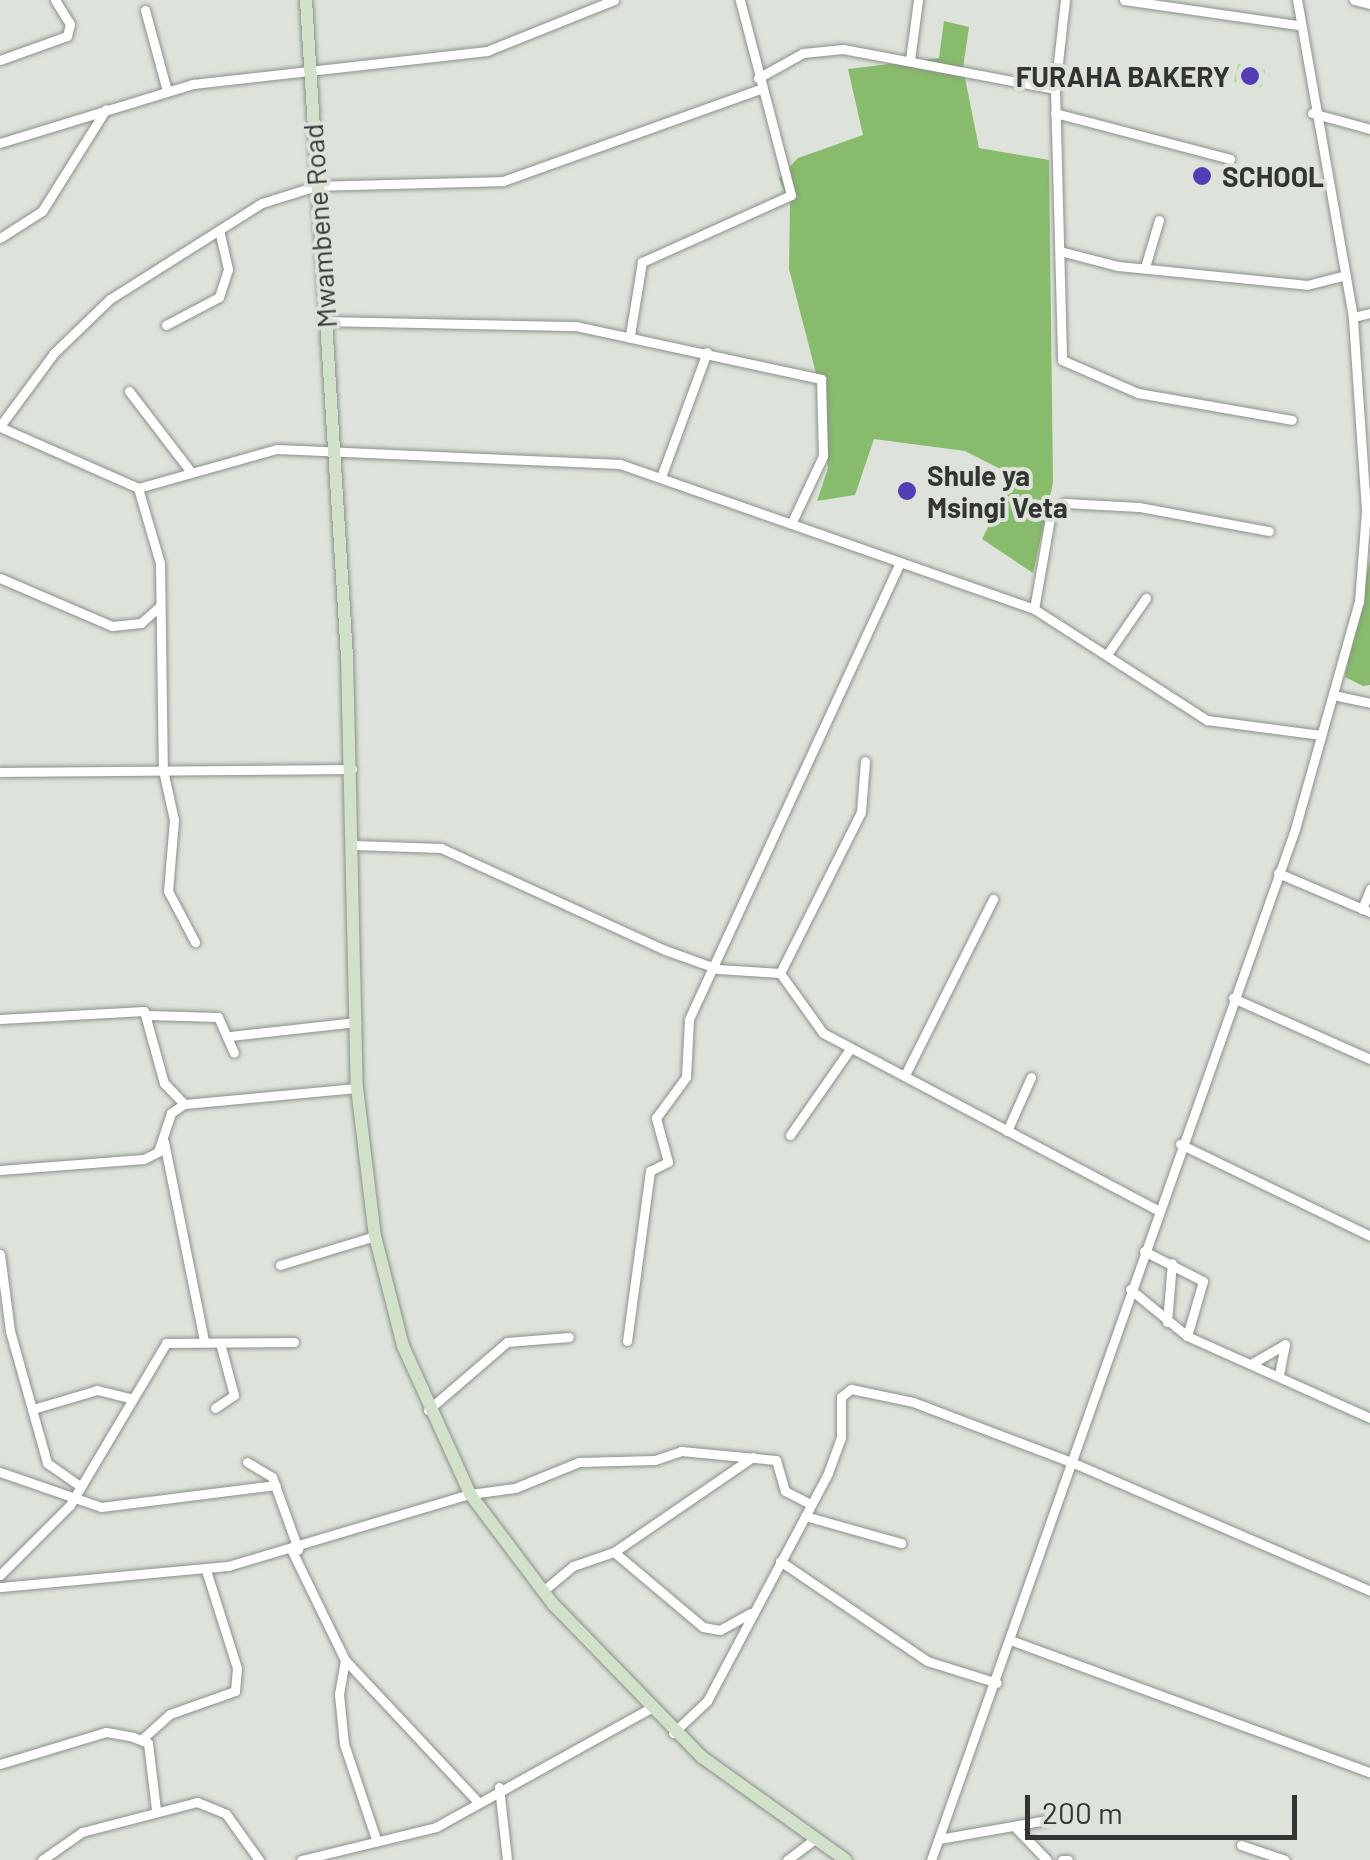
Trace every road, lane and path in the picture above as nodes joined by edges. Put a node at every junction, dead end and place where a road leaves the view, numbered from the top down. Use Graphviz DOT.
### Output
graph roads {
  1 [pos="55,0"];
  2 [pos="306,0"];
  3 [pos="614,0"];
  4 [pos="740,0"];
  5 [pos="918,0"];
  6 [pos="1066,0"];
  7 [pos="1124,0"];
  8 [pos="1297,0"];
  9 [pos="1354,0"];
  10 [pos="1370,4"];
  11 [pos="145,10"];
  12 [pos="1298,24"];
  13 [pos="0,60"];
  14 [pos="910,60"];
  15 [pos="308,68"];
  16 [pos="759,84"];
  17 [pos="1055,89"];
  18 [pos="167,91"];
  19 [pos="106,110"];
  20 [pos="1055,113"];
  21 [pos="1312,113"];
  22 [pos="1370,129"];
  23 [pos="0,143"];
  24 [pos="1230,158"];
  25 [pos="316,186"];
  26 [pos="1159,220"];
  27 [pos="219,230"];
  28 [pos="0,238"];
  29 [pos="1060,251"];
  30 [pos="1145,268"];
  31 [pos="1346,276"];
  32 [pos="1370,313"];
  33 [pos="1353,317"];
  34 [pos="328,321"];
  35 [pos="166,325"];
  36 [pos="630,334"];
  37 [pos="707,352"];
  38 [pos="129,391"];
  39 [pos="1292,420"];
  40 [pos="0,426"];
  41 [pos="1367,439"];
  42 [pos="334,452"];
  43 [pos="191,472"];
  44 [pos="662,477"];
  45 [pos="138,488"];
  46 [pos="791,524"];
  47 [pos="1269,531"];
  48 [pos="898,566"];
  49 [pos="0,578"];
  50 [pos="1146,598"];
  51 [pos="160,606"];
  52 [pos="1034,610"];
  53 [pos="1108,654"];
  54 [pos="1338,696"];
  55 [pos="1370,703"];
  56 [pos="1321,735"];
  57 [pos="865,760"];
  58 [pos="352,769"];
  59 [pos="162,770"];
  60 [pos="0,772"];
  61 [pos="354,846"];
  62 [pos="1278,873"];
  63 [pos="1370,888"];
  64 [pos="993,899"];
  65 [pos="1366,910"];
  66 [pos="196,942"];
  67 [pos="718,969"];
  68 [pos="780,973"];
  69 [pos="1233,998"];
  70 [pos="148,1015"];
  71 [pos="0,1019"];
  72 [pos="356,1022"];
  73 [pos="230,1036"];
  74 [pos="850,1049"];
  75 [pos="234,1053"];
  76 [pos="1370,1059"];
  77 [pos="906,1075"];
  78 [pos="1031,1076"];
  79 [pos="357,1088"];
  80 [pos="184,1104"];
  81 [pos="1007,1131"];
  82 [pos="790,1135"];
  83 [pos="164,1142"];
  84 [pos="1180,1144"];
  85 [pos="0,1170"];
  86 [pos="1159,1211"];
  87 [pos="375,1236"];
  88 [pos="1370,1236"];
  89 [pos="1144,1250"];
  90 [pos="0,1254"];
  91 [pos="1172,1263"];
  92 [pos="280,1265"];
  93 [pos="1130,1289"];
  94 [pos="1168,1322"];
  95 [pos="1187,1336"];
  96 [pos="569,1337"];
  97 [pos="204,1340"];
  98 [pos="627,1341"];
  99 [pos="294,1342"];
  100 [pos="220,1343"];
  101 [pos="1251,1364"];
  102 [pos="1278,1376"];
  103 [pos="130,1398"];
  104 [pos="215,1408"];
  105 [pos="33,1409"];
  106 [pos="428,1410"];
  107 [pos="1368,1414"];
  108 [pos="755,1456"];
  109 [pos="247,1462"];
  110 [pos="1071,1462"];
  111 [pos="0,1472"];
  112 [pos="276,1485"];
  113 [pos="78,1490"];
  114 [pos="470,1494"];
  115 [pos="811,1504"];
  116 [pos="805,1516"];
  117 [pos="901,1543"];
  118 [pos="295,1550"];
  119 [pos="614,1552"];
  120 [pos="780,1561"];
  121 [pos="206,1570"];
  122 [pos="0,1575"];
  123 [pos="0,1587"];
  124 [pos="543,1591"];
  125 [pos="1370,1591"];
  126 [pos="754,1612"];
  127 [pos="1013,1641"];
  128 [pos="346,1660"];
  129 [pos="997,1684"];
  130 [pos="649,1709"];
  131 [pos="674,1733"];
  132 [pos="141,1740"];
  133 [pos="0,1764"];
  134 [pos="1370,1772"];
  135 [pos="499,1787"];
  136 [pos="476,1800"];
  137 [pos="156,1810"];
  138 [pos="1048,1820"];
  139 [pos="1014,1826"];
  140 [pos="815,1839"];
  141 [pos="939,1839"];
  142 [pos="376,1842"];
  143 [pos="1241,1844"];
  144 [pos="350,1847"];
  145 [pos="42,1860"];
  146 [pos="259,1860"];
  147 [pos="302,1860"];
  148 [pos="352,1860"];
  149 [pos="507,1860"];
  150 [pos="787,1860"];
  151 [pos="846,1860"];
  152 [pos="931,1860"];
  153 [pos="1046,1860"];
  154 [pos="1285,1860"];
  1 -- 13 [label="street"];
  2 -- 15 [label="street, Mwambene Road"];
  3 -- 15 [label="street"];
  4 -- 16 [label="street"];
  5 -- 14 [label="street"];
  6 -- 17 [label="street"];
  7 -- 12 [label="street"];
  8 -- 12 [label="street"];
  9 -- 10 [label="street"];
  11 -- 18 [label="street"];
  12 -- 21 [label="street"];
  14 -- 16 [label="street"];
  14 -- 17 [label="street"];
  15 -- 18 [label="street"];
  15 -- 25 [label="street, Mwambene Road"];
  16 -- 25 [label="street"];
  16 -- 36 [label="street"];
  17 -- 20 [label="street"];
  18 -- 19 [label="street"];
  19 -- 23 [label="street"];
  19 -- 28 [label="street"];
  20 -- 24 [label="street"];
  20 -- 29 [label="street"];
  21 -- 22 [label="street"];
  21 -- 31 [label="street"];
  25 -- 27 [label="street"];
  25 -- 34 [label="street, Mwambene Road"];
  26 -- 30 [label="street"];
  27 -- 35 [label="street"];
  27 -- 40 [label="street"];
  29 -- 30 [label="street"];
  29 -- 39 [label="street"];
  30 -- 31 [label="street"];
  31 -- 33 [label="street"];
  32 -- 33 [label="street"];
  33 -- 41 [label="street"];
  34 -- 36 [label="street"];
  34 -- 42 [label="street, Mwambene Road"];
  36 -- 37 [label="street"];
  37 -- 44 [label="street"];
  37 -- 46 [label="street"];
  38 -- 43 [label="street"];
  40 -- 45 [label="street"];
  41 -- 54 [label="street"];
  42 -- 43 [label="street"];
  42 -- 44 [label="street"];
  42 -- 58 [label="street, Mwambene Road"];
  43 -- 45 [label="street"];
  44 -- 46 [label="street"];
  45 -- 51 [label="street"];
  46 -- 48 [label="street"];
  47 -- 52 [label="street"];
  48 -- 52 [label="street"];
  48 -- 67 [label="street"];
  49 -- 51 [label="street"];
  50 -- 53 [label="street"];
  51 -- 59 [label="street"];
  52 -- 53 [label="street"];
  53 -- 56 [label="street"];
  54 -- 55 [label="street"];
  54 -- 56 [label="street"];
  56 -- 62 [label="street"];
  57 -- 68 [label="street"];
  58 -- 59 [label="street"];
  58 -- 61 [label="street, Mwambene Road"];
  59 -- 60 [label="street"];
  59 -- 66 [label="street"];
  61 -- 67 [label="street"];
  61 -- 72 [label="street, Mwambene Road"];
  62 -- 65 [label="street"];
  62 -- 69 [label="street"];
  63 -- 65 [label="street"];
  64 -- 77 [label="street"];
  67 -- 68 [label="street"];
  67 -- 98 [label="street"];
  68 -- 74 [label="street"];
  69 -- 76 [label="street"];
  69 -- 84 [label="street"];
  70 -- 71 [label="street"];
  70 -- 73 [label="street"];
  70 -- 80 [label="street"];
  72 -- 73 [label="street"];
  72 -- 79 [label="street, Mwambene Road"];
  73 -- 75 [label="street"];
  74 -- 77 [label="street"];
  74 -- 82 [label="street"];
  77 -- 81 [label="street"];
  78 -- 81 [label="street"];
  79 -- 80 [label="street"];
  79 -- 87 [label="street, Mwambene Road"];
  80 -- 83 [label="street"];
  81 -- 86 [label="street"];
  83 -- 85 [label="street"];
  83 -- 97 [label="street"];
  84 -- 86 [label="street"];
  84 -- 88 [label="street"];
  86 -- 89 [label="street"];
  87 -- 92 [label="street"];
  87 -- 106 [label="street, Mwambene Road"];
  89 -- 91 [label="street"];
  89 -- 93 [label="street"];
  90 -- 105 [label="street"];
  91 -- 94 [label="street"];
  91 -- 95 [label="street"];
  93 -- 94 [label="street"];
  93 -- 110 [label="street"];
  94 -- 95 [label="street"];
  95 -- 101 [label="street"];
  96 -- 106 [label="street"];
  97 -- 100 [label="street"];
  97 -- 103 [label="street"];
  99 -- 100 [label="street"];
  100 -- 104 [label="street"];
  101 -- 102 [label="street"];
  101 -- 102 [label="street"];
  102 -- 107 [label="street"];
  103 -- 105 [label="street"];
  103 -- 113 [label="street"];
  105 -- 113 [label="street"];
  106 -- 114 [label="street, Mwambene Road"];
  108 -- 114 [label="street"];
  108 -- 115 [label="street"];
  108 -- 119 [label="street"];
  109 -- 112 [label="street"];
  110 -- 115 [label="street"];
  110 -- 125 [label="street"];
  110 -- 127 [label="street"];
  111 -- 113 [label="street"];
  112 -- 113 [label="street"];
  112 -- 118 [label="street"];
  113 -- 122 [label="street"];
  114 -- 118 [label="street"];
  114 -- 124 [label="street, Mwambene Road"];
  115 -- 116 [label="street"];
  116 -- 117 [label="street"];
  116 -- 120 [label="street"];
  118 -- 121 [label="street"];
  118 -- 128 [label="street"];
  119 -- 124 [label="street"];
  119 -- 126 [label="street"];
  120 -- 126 [label="street"];
  120 -- 129 [label="street"];
  121 -- 123 [label="street"];
  121 -- 132 [label="street"];
  124 -- 130 [label="street, Mwambene Road"];
  126 -- 131 [label="street"];
  127 -- 129 [label="street"];
  127 -- 134 [label="street"];
  128 -- 136 [label="street"];
  128 -- 142 [label="street"];
  129 -- 141 [label="street"];
  130 -- 131 [label="street, Mwambene Road"];
  130 -- 135 [label="street"];
  131 -- 140 [label="street, Mwambene Road"];
  132 -- 133 [label="street"];
  132 -- 137 [label="street"];
  135 -- 136 [label="street"];
  135 -- 149 [label="street"];
  136 -- 142 [label="street"];
  137 -- 145 [label="street"];
  137 -- 146 [label="street"];
  138 -- 139 [label="street"];
  139 -- 141 [label="street"];
  139 -- 153 [label="street"];
  140 -- 150 [label="street"];
  140 -- 151 [label="street, Mwambene Road"];
  141 -- 152 [label="street"];
  142 -- 144 [label="street"];
  143 -- 154 [label="street"];
  144 -- 147 [label="street"];
  144 -- 148 [label="street"];
}
